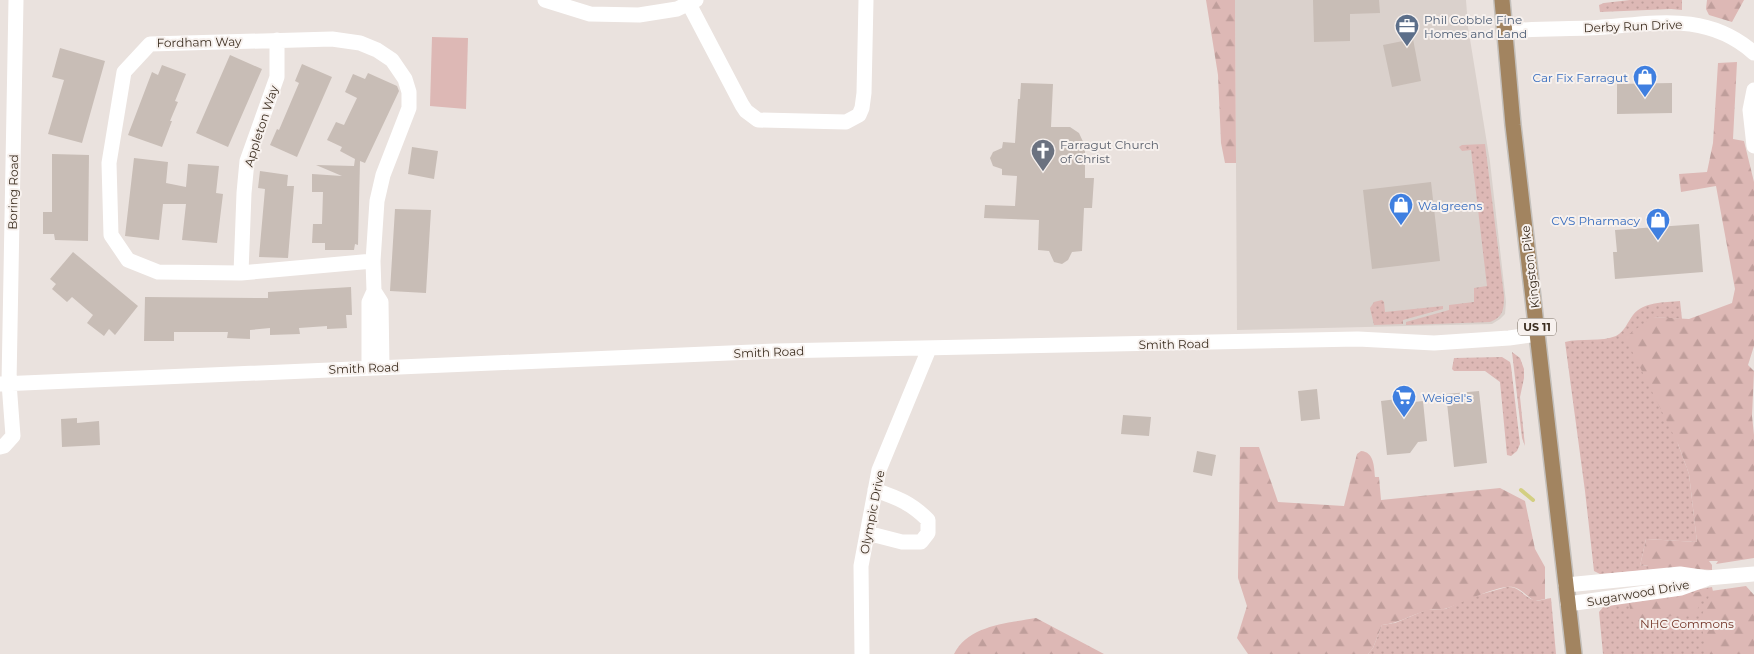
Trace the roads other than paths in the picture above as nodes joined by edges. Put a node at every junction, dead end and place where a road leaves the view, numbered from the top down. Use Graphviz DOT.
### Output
graph roads {
  1 [pos="16,0"];
  2 [pos="546,0"];
  3 [pos="866,0"];
  4 [pos="1502,0"];
  5 [pos="692,2"];
  6 [pos="1505,31"];
  7 [pos="277,40"];
  8 [pos="1754,53"];
  9 [pos="1754,90"];
  10 [pos="1754,146"];
  11 [pos="373,261"];
  12 [pos="241,273"];
  13 [pos="1538,334"];
  14 [pos="929,349"];
  15 [pos="376,367"];
  16 [pos="5,383"];
  17 [pos="0,447"];
  18 [pos="875,490"];
  19 [pos="867,533"];
  20 [pos="1754,574"];
  21 [pos="1661,584"];
  22 [pos="1566,585"];
  23 [pos="1568,604"];
  24 [pos="862,654"];
  25 [pos="1574,654"];
  1 -- 16 [label="street, Boring Road"];
  2 -- 5 [label="street"];
  3 -- 5 [label="street"];
  4 -- 6 [label="main road, Kingston Pike / US 11"];
  6 -- 8 [label="street, Derby Run Drive"];
  6 -- 13 [label="main road, Kingston Pike / US 11"];
  7 -- 11 [label="street, Fordham Way"];
  7 -- 12 [label="street, Appleton Way"];
  7 -- 12 [label="street, Fordham Way"];
  9 -- 10 [label="street"];
  11 -- 12 [label="street, Fordham Way"];
  11 -- 15 [label="street, Fordham Way"];
  13 -- 14 [label="street, Smith Road"];
  13 -- 22 [label="main road, Kingston Pike / US 11"];
  14 -- 15 [label="street, Smith Road"];
  14 -- 18 [label="street, Olympic Drive"];
  15 -- 16 [label="street, Smith Road"];
  16 -- 17 [label="street, Boring Road"];
  18 -- 19 [label="street, Olympic Drive"];
  18 -- 19 [label="street"];
  19 -- 24 [label="street, Olympic Drive"];
  20 -- 21 [label="street, Sugarwood Drive"];
  21 -- 22 [label="street, Sugarwood Drive"];
  21 -- 23 [label="street, Sugarwood Drive"];
  22 -- 23 [label="main road, Kingston Pike / US 11"];
  23 -- 25 [label="main road, Kingston Pike / US 11"];
}
